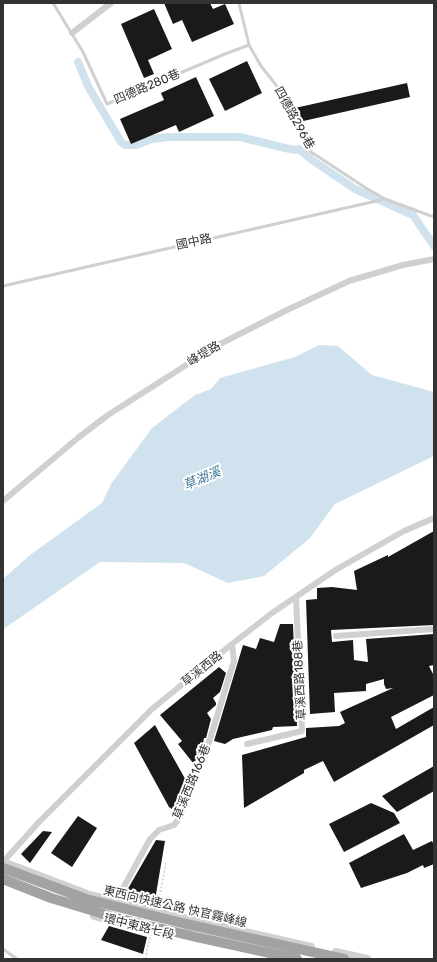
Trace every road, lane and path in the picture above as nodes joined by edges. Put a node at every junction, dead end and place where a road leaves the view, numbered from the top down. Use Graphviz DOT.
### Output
graph roads {
  1 [pos="53,3"];
  2 [pos="110,3"];
  3 [pos="239,3"];
  4 [pos="72,33"];
  5 [pos="249,46"];
  6 [pos="385,199"];
  7 [pos="434,216"];
  8 [pos="434,258"];
  9 [pos="3,286"];
  10 [pos="3,501"];
  11 [pos="434,518"];
  12 [pos="296,597"];
  13 [pos="434,629"];
  14 [pos="336,636"];
  15 [pos="232,644"];
  16 [pos="247,744"];
  17 [pos="3,862"];
  18 [pos="166,863"];
  19 [pos="3,868"];
  20 [pos="3,879"];
  21 [pos="3,884"];
  22 [pos="116,901"];
  23 [pos="157,912"];
  24 [pos="153,931"];
  25 [pos="3,949"];
  26 [pos="17,959"];
  27 [pos="146,959"];
  28 [pos="278,959"];
  29 [pos="297,959"];
  30 [pos="344,959"];
  31 [pos="367,959"];
  1 -- 4 [label="lane, 四德路280巷"];
  2 -- 4 [label="street"];
  3 -- 5 [label="lane, 四德路296巷"];
  4 -- 5 [label="lane, 四德路280巷"];
  5 -- 6 [label="lane, 四德路296巷"];
  6 -- 7 [label="lane, 四德路296巷"];
  6 -- 9 [label="lane, 國中路"];
  8 -- 10 [label="street, 峰堤路"];
  11 -- 12 [label="street, 草溪西路"];
  12 -- 15 [label="street, 草溪西路"];
  12 -- 16 [label="street, 草溪西路188巷"];
  13 -- 14 [label="street"];
  15 -- 17 [label="street, 草溪西路"];
  15 -- 22 [label="street, 草溪西路166巷"];
  17 -- 22 [label="street, 環中東路七段"];
  18 -- 23 [label="path"];
  19 -- 30 [label="highway, 東西向快速公路 快官霧峰線, bridge"];
  20 -- 29 [label="highway, 東西向快速公路 快官霧峰線, bridge"];
  21 -- 24 [label="street, 環中東路七段"];
  22 -- 23 [label="street, 環中東路七段"];
  23 -- 24 [label="street"];
  23 -- 31 [label="street, 環中東路七段"];
  24 -- 27 [label="path"];
  24 -- 28 [label="street, 環中東路七段"];
  25 -- 26 [label="lane"];
}
